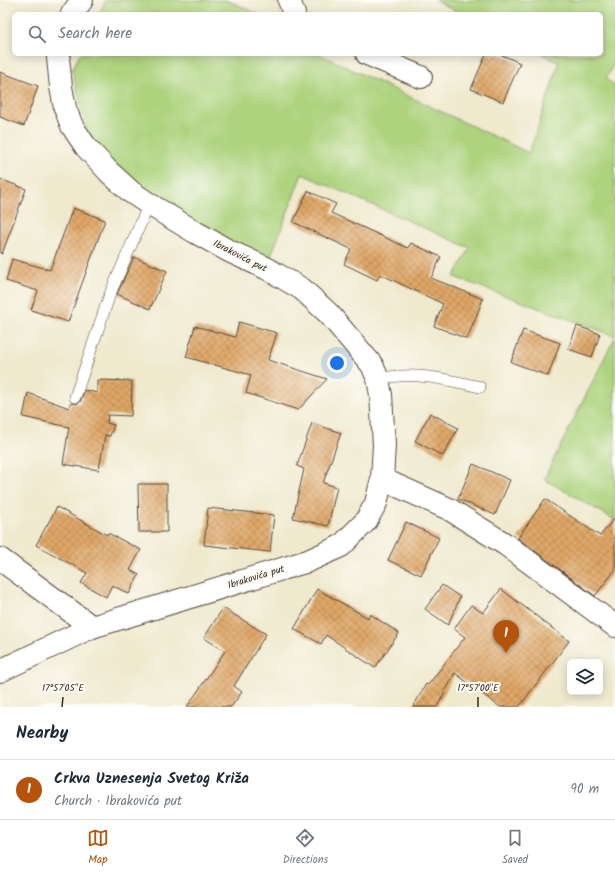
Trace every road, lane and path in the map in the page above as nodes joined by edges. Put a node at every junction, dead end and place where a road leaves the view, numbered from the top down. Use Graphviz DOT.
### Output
graph roads {
  1 [pos="82,0"];
  2 [pos="289,0"];
  3 [pos="73,12"];
  4 [pos="293,12"];
  5 [pos="58,56"];
  6 [pos="372,56"];
  7 [pos="421,77"];
  8 [pos="149,204"];
  9 [pos="378,379"];
  10 [pos="480,387"];
  11 [pos="75,397"];
  12 [pos="382,479"];
  13 [pos="0,559"];
  14 [pos="615,626"];
  15 [pos="92,627"];
  16 [pos="0,671"];
  1 -- 3 [label="street"];
  2 -- 4 [label="street"];
  5 -- 8 [label="street, Ibrakovića put"];
  6 -- 7 [label="street"];
  8 -- 9 [label="street, Ibrakovića put"];
  8 -- 11 [label="lane"];
  9 -- 10 [label="lane"];
  9 -- 12 [label="street, Ibrakovića put"];
  12 -- 14 [label="street"];
  12 -- 15 [label="street, Ibrakovića put"];
  13 -- 15 [label="street"];
  15 -- 16 [label="street, Ibrakovića put"];
}
